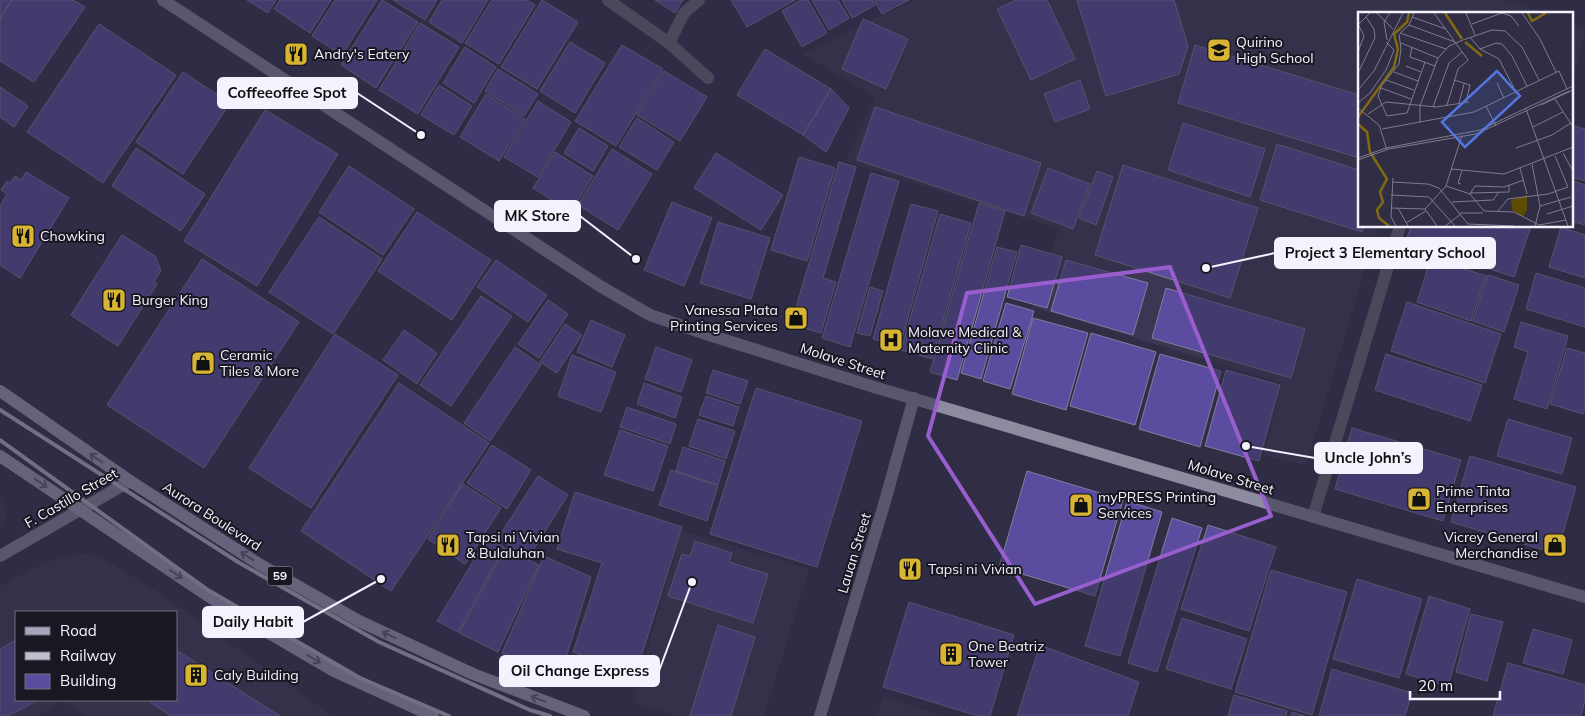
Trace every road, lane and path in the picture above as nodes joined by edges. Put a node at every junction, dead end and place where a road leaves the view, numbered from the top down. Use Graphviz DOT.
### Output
graph roads {
  1 [pos="163,0"];
  2 [pos="608,0"];
  3 [pos="699,0"];
  4 [pos="669,42"];
  5 [pos="708,78"];
  6 [pos="1399,228"];
  7 [pos="0,391"];
  8 [pos="914,398"];
  9 [pos="0,456"];
  10 [pos="130,481"];
  11 [pos="81,510"];
  12 [pos="1313,516"];
  13 [pos="0,556"];
  14 [pos="1584,594"];
  15 [pos="433,716"];
  16 [pos="584,716"];
  17 [pos="820,716"];
  1 -- 8 [label="street, Molave Street"];
  2 -- 4 [label="street"];
  3 -- 4 [label="street"];
  4 -- 5 [label="street"];
  6 -- 12 [label="street"];
  10 -- 7 [label="main road, Aurora Boulevard / 59, one-way"];
  8 -- 12 [label="street, Molave Street"];
  8 -- 17 [label="street, Lauan Street"];
  9 -- 11 [label="main road, one-way"];
  10 -- 11 [label="street, F. Castillo Street"];
  16 -- 10 [label="main road, Aurora Boulevard / 59, one-way"];
  11 -- 13 [label="street, F. Castillo Street"];
  11 -- 15 [label="main road, one-way"];
  12 -- 14 [label="street, Molave Street"];
}
